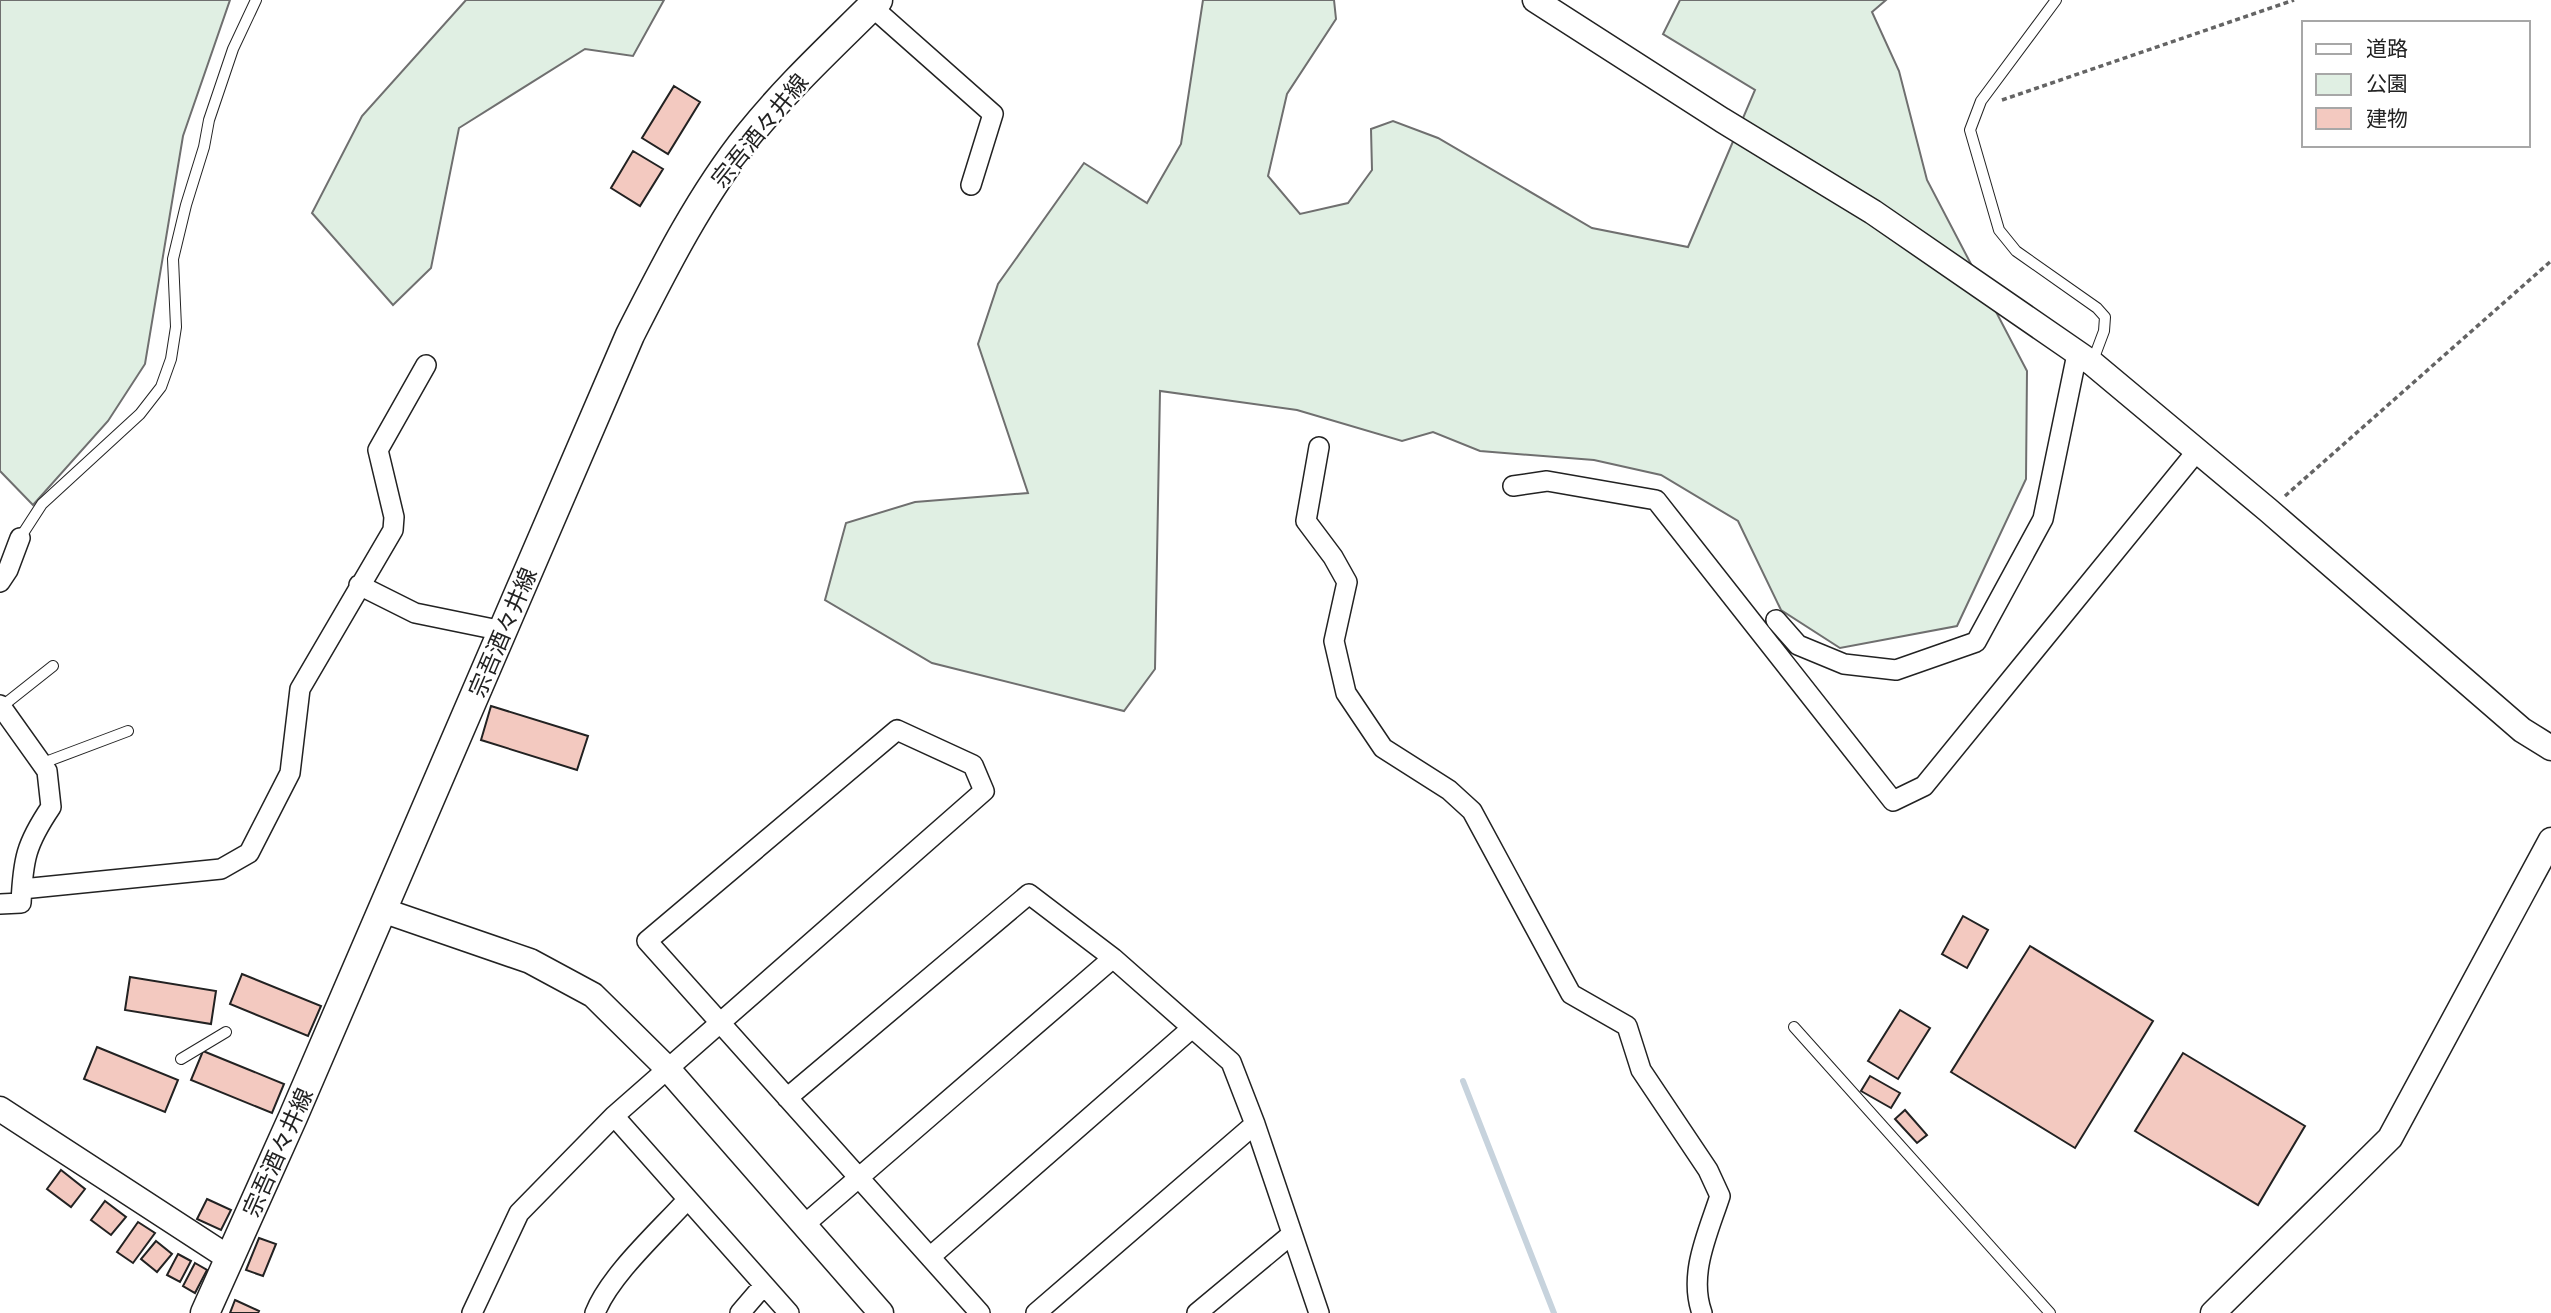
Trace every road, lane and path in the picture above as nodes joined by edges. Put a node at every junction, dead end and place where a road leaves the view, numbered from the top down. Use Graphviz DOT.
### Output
graph roads {
  1 [pos="256,0"];
  2 [pos="1535,0"];
  3 [pos="2056,0"];
  4 [pos="2294,0"];
  5 [pos="875,3"];
  6 [pos="1978,108"];
  7 [pos="971,185"];
  8 [pos="2551,261"];
  9 [pos="2085,359"];
  10 [pos="426,365"];
  11 [pos="1319,447"];
  12 [pos="2197,451"];
  13 [pos="1513,486"];
  14 [pos="2268,510"];
  15 [pos="20,538"];
  16 [pos="0,582"];
  17 [pos="359,585"];
  18 [pos="1776,620"];
  19 [pos="503,631"];
  20 [pos="53,666"];
  21 [pos="1,707"];
  22 [pos="128,731"];
  23 [pos="2551,748"];
  24 [pos="43,763"];
  25 [pos="2551,840"];
  26 [pos="22,889"];
  27 [pos="0,904"];
  28 [pos="382,910"];
  29 [pos="1113,958"];
  30 [pos="719,1023"];
  31 [pos="1794,1027"];
  32 [pos="1192,1028"];
  33 [pos="226,1032"];
  34 [pos="181,1059"];
  35 [pos="667,1068"];
  36 [pos="787,1098"];
  37 [pos="0,1109"];
  38 [pos="614,1116"];
  39 [pos="1255,1124"];
  40 [pos="859,1178"];
  41 [pos="687,1200"];
  42 [pos="804,1225"];
  43 [pos="1292,1234"];
  44 [pos="930,1257"];
  45 [pos="229,1258"];
  46 [pos="764,1285"];
  47 [pos="205,1313"];
  48 [pos="472,1313"];
  49 [pos="595,1313"];
  50 [pos="740,1313"];
  51 [pos="789,1313"];
  52 [pos="881,1313"];
  53 [pos="980,1313"];
  54 [pos="1036,1313"];
  55 [pos="1197,1313"];
  56 [pos="1319,1313"];
  57 [pos="1702,1313"];
  58 [pos="2050,1313"];
  59 [pos="2213,1313"];
  1 -- 15 [label="lane"];
  2 -- 9 [label="street"];
  3 -- 6 [label="lane"];
  4 -- 6 [label="path"];
  5 -- 7 [label="street"];
  5 -- 19 [label="main road, 宗吾酒々井線"];
  6 -- 9 [label="lane"];
  8 -- 14 [label="path"];
  9 -- 12 [label="street"];
  9 -- 18 [label="street"];
  10 -- 17 [label="street"];
  11 -- 57 [label="street"];
  12 -- 13 [label="street"];
  12 -- 14 [label="street"];
  14 -- 23 [label="street"];
  15 -- 16 [label="street"];
  17 -- 19 [label="street"];
  17 -- 26 [label="street"];
  19 -- 28 [label="main road, 宗吾酒々井線"];
  20 -- 21 [label="lane"];
  21 -- 24 [label="street"];
  22 -- 24 [label="lane"];
  24 -- 26 [label="street"];
  25 -- 59 [label="street"];
  26 -- 27 [label="street"];
  28 -- 35 [label="street"];
  28 -- 45 [label="main road, 宗吾酒々井線"];
  29 -- 32 [label="street"];
  29 -- 36 [label="street"];
  29 -- 40 [label="street"];
  30 -- 30 [label="street"];
  30 -- 35 [label="street"];
  30 -- 36 [label="street"];
  31 -- 58 [label="lane"];
  32 -- 39 [label="street"];
  32 -- 44 [label="street"];
  33 -- 34 [label="lane"];
  35 -- 38 [label="street"];
  35 -- 42 [label="street"];
  36 -- 40 [label="street"];
  37 -- 45 [label="street"];
  38 -- 41 [label="street"];
  38 -- 48 [label="street"];
  39 -- 43 [label="street"];
  39 -- 54 [label="street"];
  40 -- 42 [label="street"];
  40 -- 44 [label="street"];
  41 -- 46 [label="street"];
  41 -- 49 [label="street"];
  42 -- 52 [label="street"];
  43 -- 55 [label="street"];
  43 -- 56 [label="street"];
  44 -- 53 [label="street"];
  45 -- 47 [label="main road, 宗吾酒々井線"];
  46 -- 50 [label="street"];
  46 -- 51 [label="street"];
}
